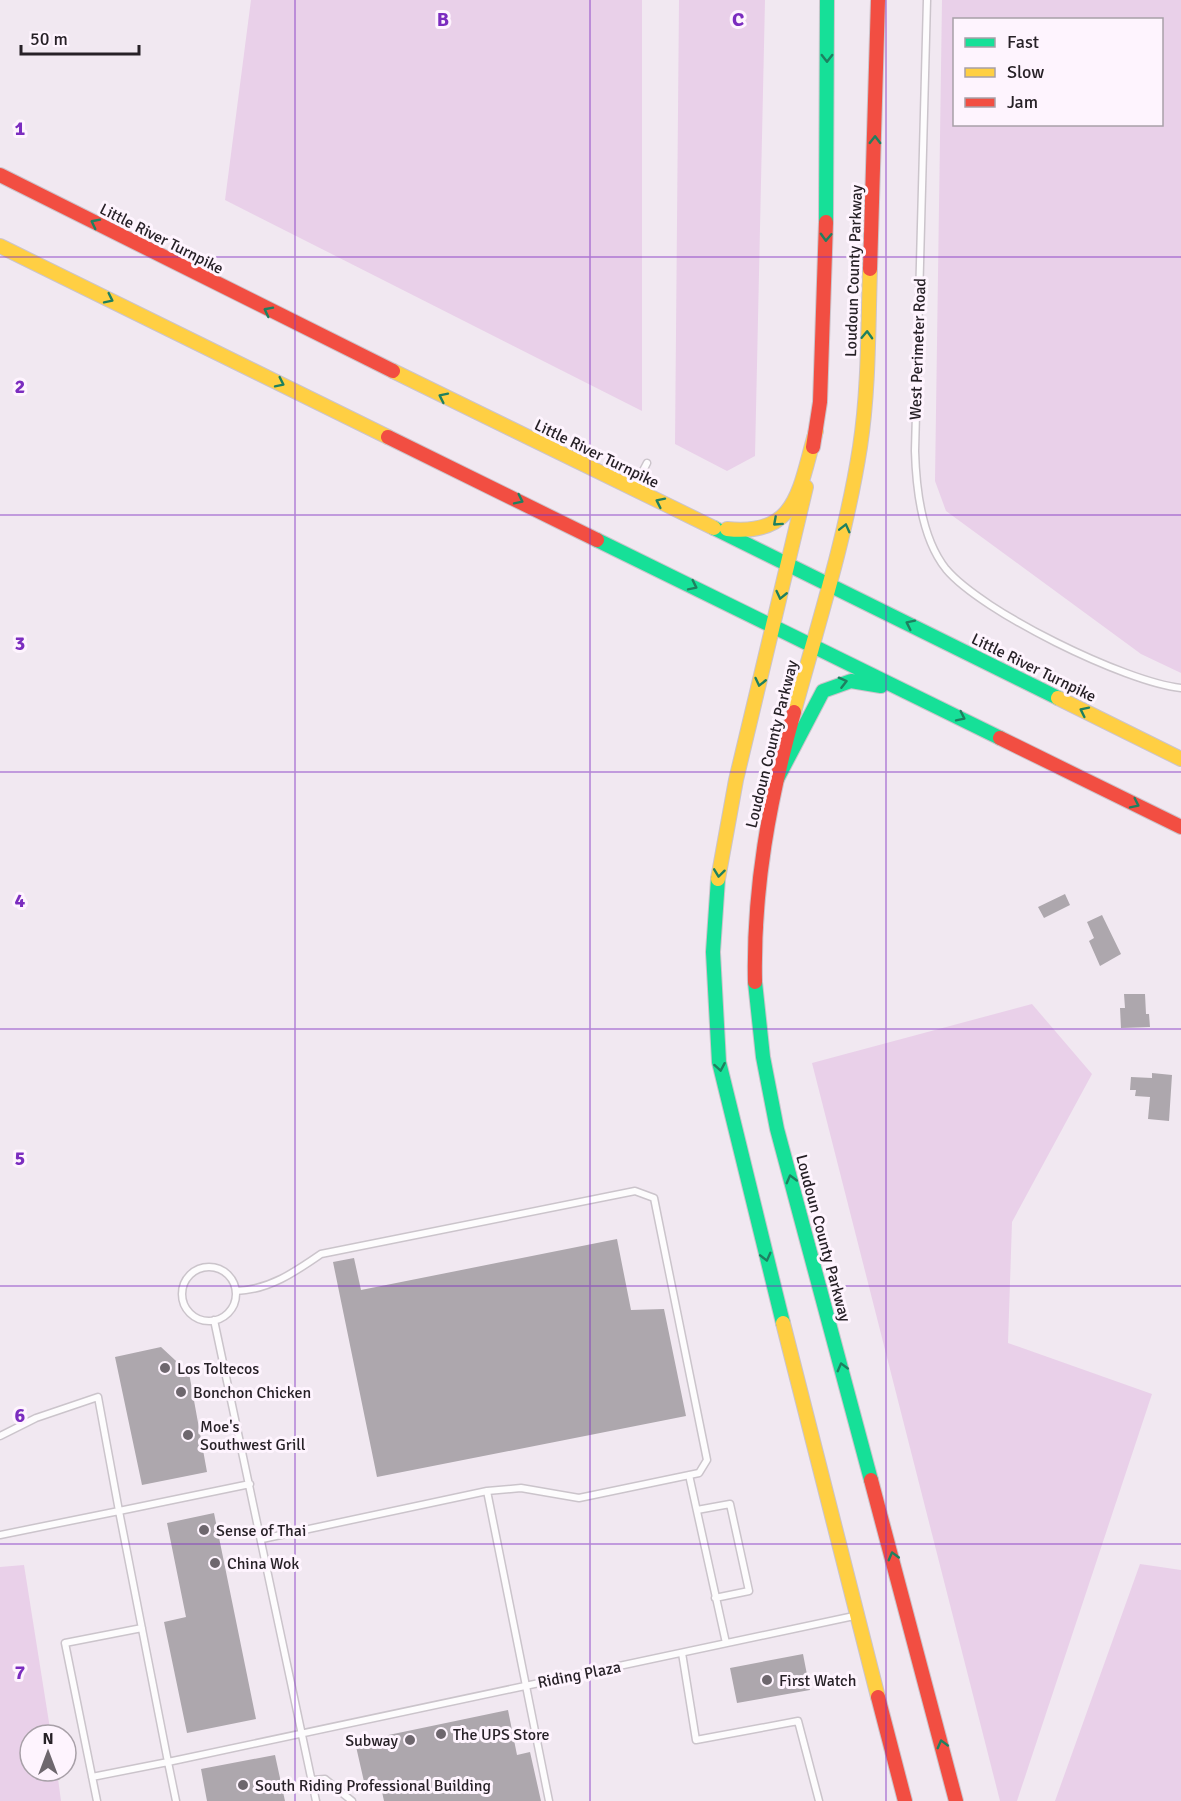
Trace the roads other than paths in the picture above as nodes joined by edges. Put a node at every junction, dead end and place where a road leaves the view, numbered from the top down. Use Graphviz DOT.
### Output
graph roads {
  1 [pos="827,0"];
  2 [pos="878,0"];
  3 [pos="927,0"];
  4 [pos="0,175"];
  5 [pos="0,246"];
  6 [pos="816,431"];
  7 [pos="647,463"];
  8 [pos="633,489"];
  9 [pos="692,518"];
  10 [pos="788,565"];
  11 [pos="830,585"];
  12 [pos="774,626"];
  13 [pos="814,644"];
  14 [pos="1181,688"];
  15 [pos="933,704"];
  16 [pos="1181,759"];
  17 [pos="777,779"];
  18 [pos="1181,827"];
  19 [pos="236,1291"];
  20 [pos="214,1320"];
  21 [pos="0,1436"];
  22 [pos="689,1475"];
  23 [pos="250,1484"];
  24 [pos="487,1491"];
  25 [pos="697,1510"];
  26 [pos="119,1511"];
  27 [pos="0,1535"];
  28 [pos="262,1539"];
  29 [pos="715,1598"];
  30 [pos="857,1615"];
  31 [pos="142,1628"];
  32 [pos="726,1643"];
  33 [pos="682,1653"];
  34 [pos="526,1684"];
  35 [pos="301,1733"];
  36 [pos="168,1762"];
  37 [pos="92,1777"];
  38 [pos="312,1780"];
  39 [pos="97,1801"];
  40 [pos="176,1801"];
  41 [pos="316,1801"];
  42 [pos="352,1801"];
  43 [pos="549,1801"];
  44 [pos="819,1801"];
  45 [pos="904,1801"];
  46 [pos="956,1801"];
  1 -- 6 [label="main road, Loudoun County Parkway, one-way"];
  11 -- 2 [label="main road, Loudoun County Parkway, one-way"];
  3 -- 14 [label="lane, West Perimeter Road"];
  8 -- 4 [label="main road, Little River Turnpike, one-way"];
  5 -- 12 [label="main road, one-way"];
  6 -- 9 [label="main road, one-way"];
  6 -- 10 [label="main road, Loudoun County Parkway"];
  7 -- 8 [label="lane"];
  9 -- 8 [label="main road, Little River Turnpike, one-way"];
  9 -- 10 [label="main road, Little River Turnpike"];
  10 -- 11 [label="main road, Little River Turnpike"];
  10 -- 12 [label="main road, Loudoun County Parkway, one-way"];
  11 -- 13 [label="main road, Loudoun County Parkway"];
  16 -- 11 [label="main road, Little River Turnpike, one-way"];
  12 -- 13 [label="main road"];
  12 -- 30 [label="main road, Loudoun County Parkway, one-way"];
  13 -- 15 [label="main road"];
  13 -- 17 [label="main road, Loudoun County Parkway"];
  17 -- 15 [label="main road, one-way"];
  15 -- 18 [label="main road, one-way"];
  46 -- 17 [label="main road, Loudoun County Parkway, one-way"];
  19 -- 20 [label="lane"];
  19 -- 20 [label="lane"];
  19 -- 22 [label="lane"];
  20 -- 23 [label="lane"];
  21 -- 26 [label="lane"];
  22 -- 24 [label="lane"];
  22 -- 25 [label="lane"];
  23 -- 26 [label="lane"];
  23 -- 28 [label="lane"];
  24 -- 28 [label="lane"];
  24 -- 34 [label="lane"];
  25 -- 29 [label="lane"];
  25 -- 29 [label="lane"];
  26 -- 27 [label="lane"];
  26 -- 31 [label="lane"];
  28 -- 35 [label="lane"];
  29 -- 32 [label="lane"];
  30 -- 32 [label="lane, Riding Plaza"];
  30 -- 45 [label="main road, Loudoun County Parkway"];
  31 -- 36 [label="lane"];
  31 -- 37 [label="lane"];
  32 -- 33 [label="lane, Riding Plaza"];
  33 -- 34 [label="lane, Riding Plaza"];
  33 -- 44 [label="lane"];
  34 -- 35 [label="lane, Riding Plaza"];
  34 -- 43 [label="lane"];
  35 -- 36 [label="lane, Riding Plaza"];
  35 -- 38 [label="lane"];
  36 -- 37 [label="lane, Riding Plaza"];
  36 -- 40 [label="lane"];
  37 -- 39 [label="lane"];
  38 -- 41 [label="lane"];
  38 -- 42 [label="lane"];
}
